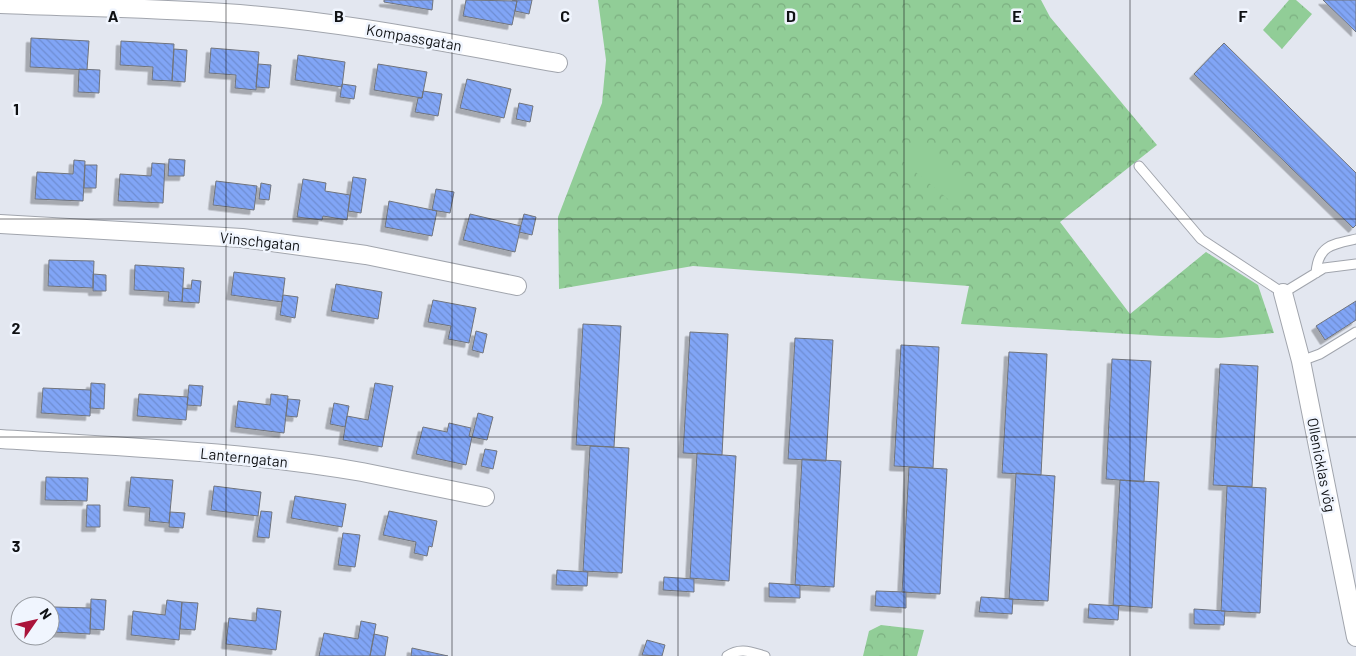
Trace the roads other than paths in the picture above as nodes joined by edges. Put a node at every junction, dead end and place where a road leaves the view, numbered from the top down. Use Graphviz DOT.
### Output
graph roads {
  1 [pos="0,4"];
  2 [pos="558,63"];
  3 [pos="1139,166"];
  4 [pos="0,224"];
  5 [pos="1356,239"];
  6 [pos="1356,264"];
  7 [pos="1316,273"];
  8 [pos="517,286"];
  9 [pos="1283,293"];
  10 [pos="1356,332"];
  11 [pos="1301,360"];
  12 [pos="0,439"];
  13 [pos="485,498"];
  14 [pos="1356,637"];
  15 [pos="727,656"];
  16 [pos="765,656"];
  1 -- 2 [label="street, Kompassgatan"];
  3 -- 9 [label="lane"];
  4 -- 8 [label="street, Vinschgatan"];
  5 -- 7 [label="lane"];
  6 -- 7 [label="lane"];
  7 -- 9 [label="lane"];
  9 -- 11 [label="street, Ollenicklas vög"];
  10 -- 11 [label="lane"];
  11 -- 14 [label="street, Ollenicklas vög"];
  12 -- 13 [label="street, Lanterngatan"];
  15 -- 16 [label="lane"];
}
